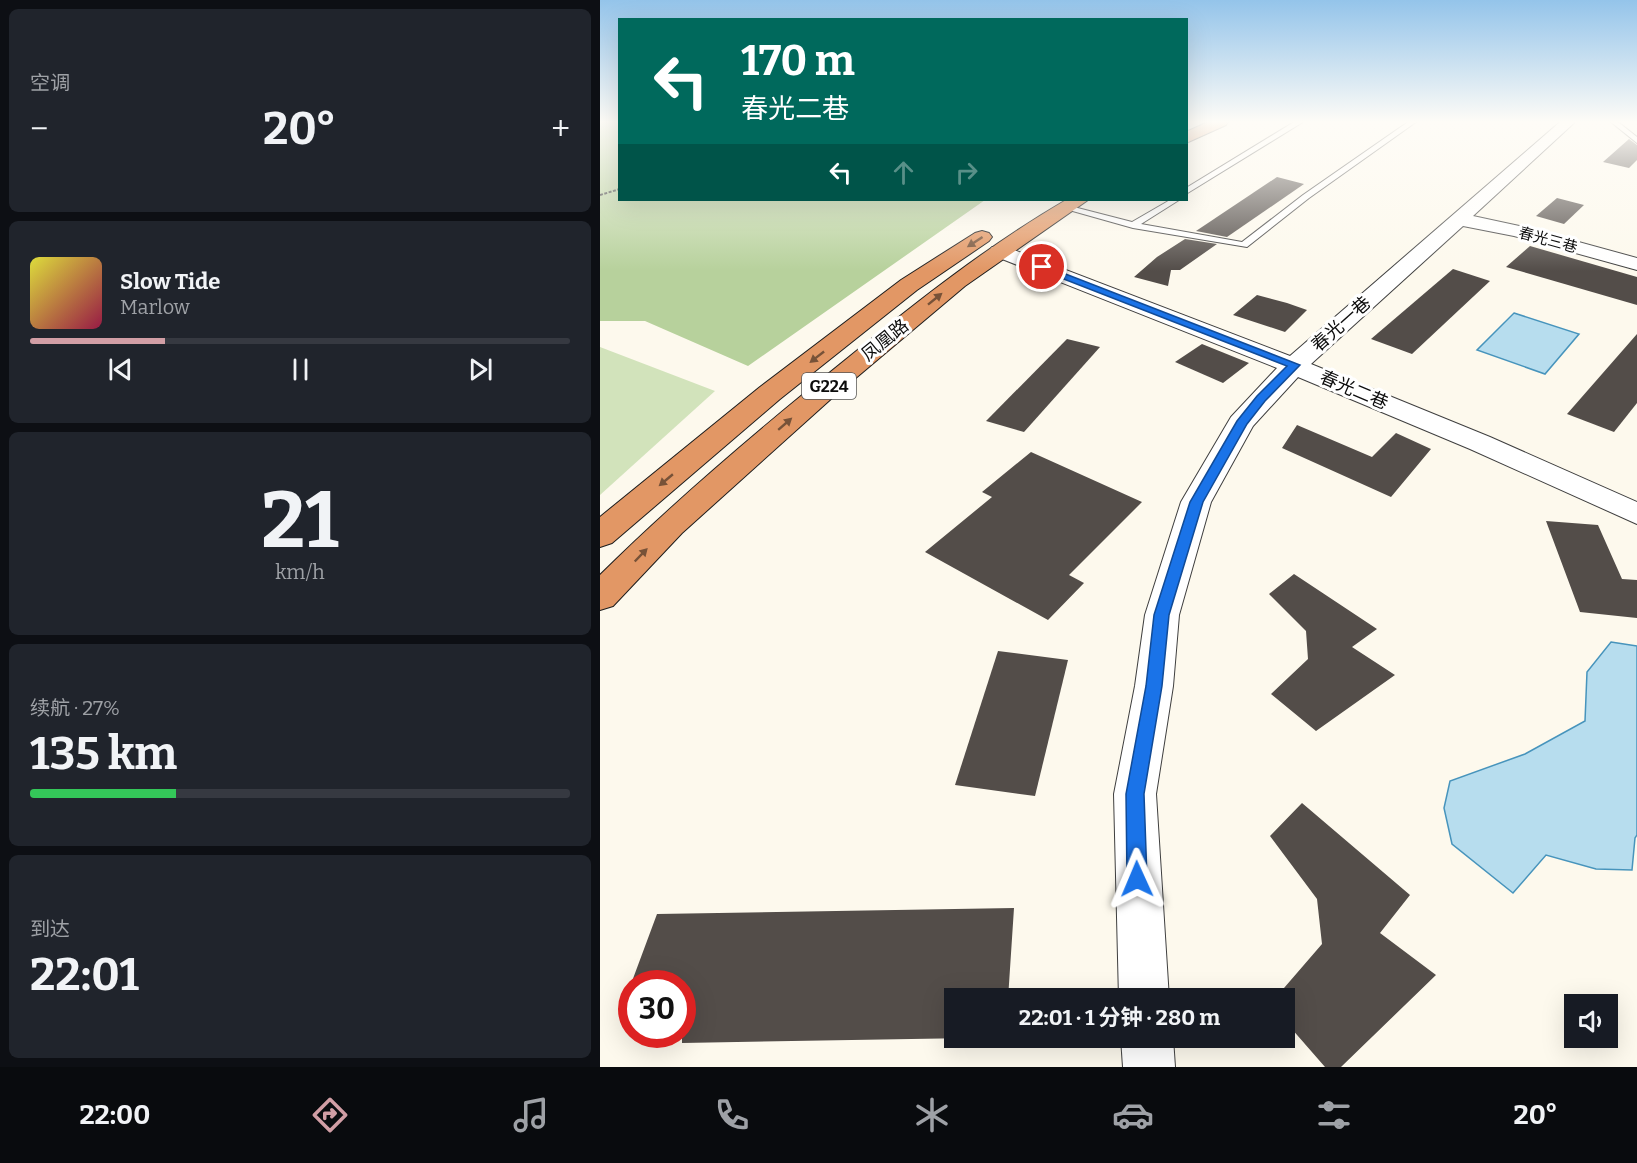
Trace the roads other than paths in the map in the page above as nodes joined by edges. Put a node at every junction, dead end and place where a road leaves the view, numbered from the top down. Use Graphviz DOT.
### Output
graph roads {
  1 [pos="1217,172"];
  2 [pos="1340,172"];
  3 [pos="1512,172"];
  4 [pos="1188,191"];
  5 [pos="1173,201"];
  6 [pos="1062,202"];
  7 [pos="1458,219"];
  8 [pos="1133,225"];
  9 [pos="999,251"];
  10 [pos="1637,264"];
  11 [pos="1294,365"];
  12 [pos="1637,514"];
  13 [pos="600,535"];
  14 [pos="600,597"];
  15 [pos="1143,988"];
  16 [pos="1148,1048"];
  17 [pos="1149,1067"];
  1 -- 4 [label="lane"];
  2 -- 8 [label="lane"];
  3 -- 7 [label="street, 春光一巷"];
  5 -- 8 [label="lane"];
  6 -- 8 [label="lane"];
  6 -- 9 [label="highway, 凤凰路 / G224"];
  6 -- 13 [label="highway, 凤凰路 / G224, one-way"];
  7 -- 10 [label="street, 春光三巷"];
  7 -- 11 [label="street, 春光一巷"];
  9 -- 11 [label="street, 春光二巷"];
  14 -- 9 [label="highway, 凤凰路 / G224, one-way"];
  11 -- 12 [label="street, 春光二巷"];
  11 -- 15 [label="street, 春光一巷"];
  16 -- 17 [label="street"];
}
